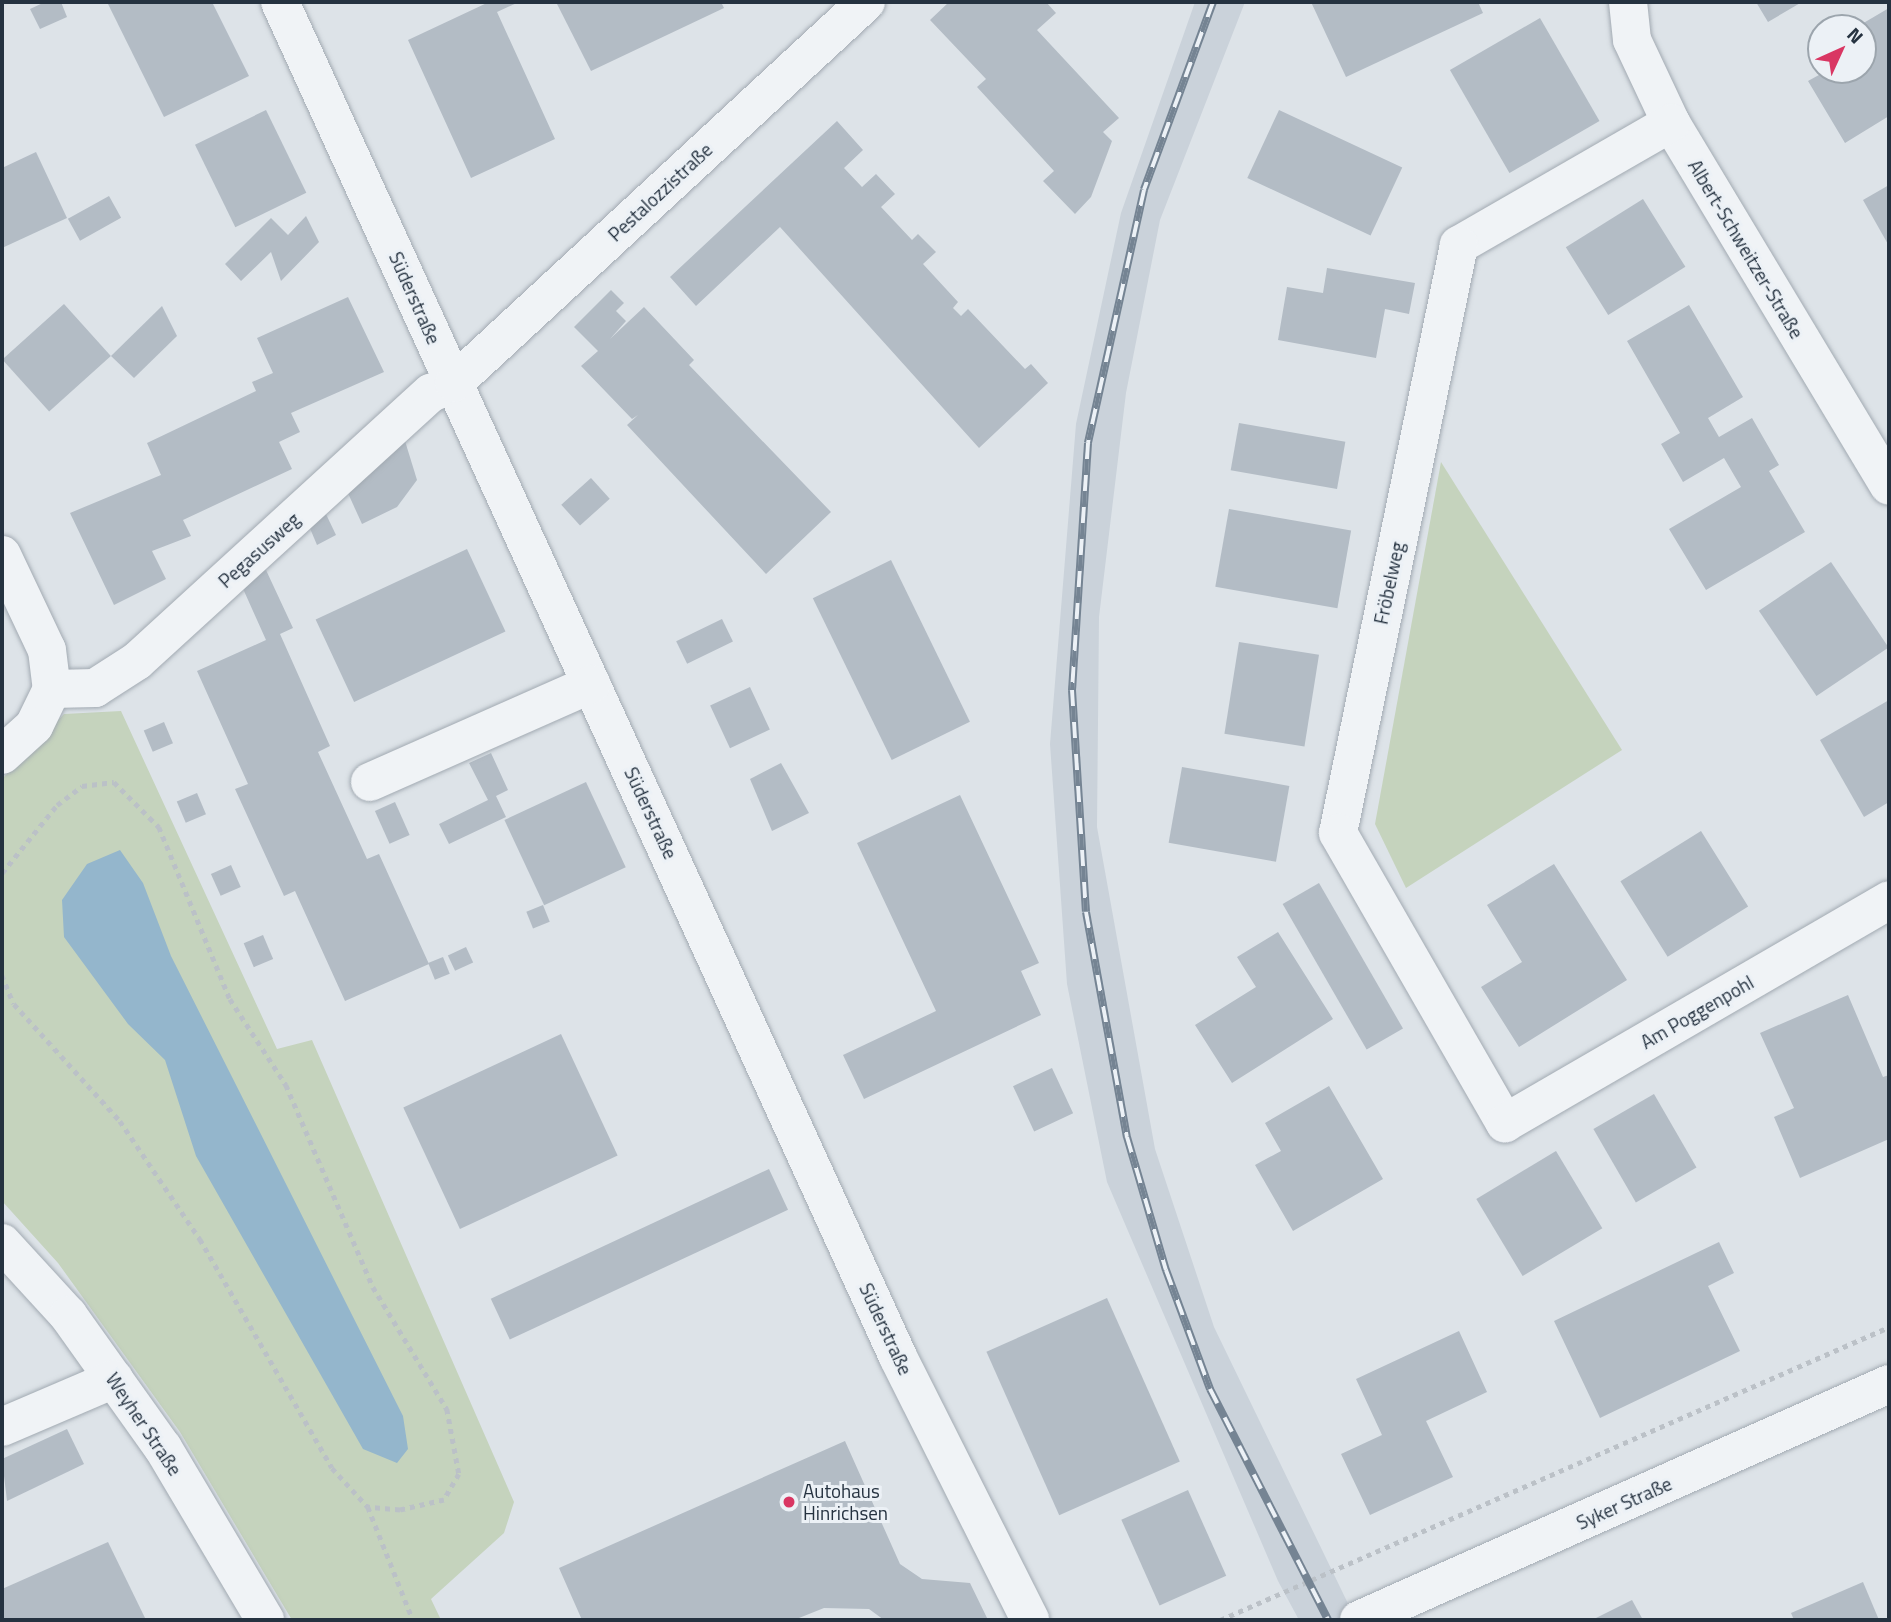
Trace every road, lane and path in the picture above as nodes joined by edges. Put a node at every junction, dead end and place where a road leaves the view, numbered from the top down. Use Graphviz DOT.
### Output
graph roads {
  1 [pos="280,2"];
  2 [pos="866,2"];
  3 [pos="1628,2"];
  4 [pos="1671,123"];
  5 [pos="454,383"];
  6 [pos="1889,486"];
  7 [pos="2,555"];
  8 [pos="592,684"];
  9 [pos="52,689"];
  10 [pos="2,755"];
  11 [pos="370,782"];
  12 [pos="2,873"];
  13 [pos="1889,900"];
  14 [pos="2,975"];
  15 [pos="1505,1123"];
  16 [pos="2,1243"];
  17 [pos="1889,1327"];
  18 [pos="114,1379"];
  19 [pos="1889,1384"];
  20 [pos="2,1427"];
  21 [pos="368,1507"];
  22 [pos="1398,1613"];
  23 [pos="265,1620"];
  24 [pos="413,1620"];
  25 [pos="1030,1620"];
  26 [pos="1220,1620"];
  27 [pos="1359,1620"];
  1 -- 5 [label="street, Süderstraße"];
  2 -- 5 [label="street, Pestalozzistraße"];
  3 -- 4 [label="street, Albert-Schweitzer-Straße"];
  4 -- 6 [label="street, Albert-Schweitzer-Straße"];
  4 -- 15 [label="street, Fröbelweg"];
  5 -- 8 [label="street, Süderstraße"];
  5 -- 9 [label="street, Pegasusweg"];
  7 -- 9 [label="street"];
  8 -- 11 [label="street"];
  8 -- 25 [label="street, Süderstraße"];
  9 -- 10 [label="street"];
  12 -- 21 [label="path"];
  13 -- 15 [label="street, Am Poggenpohl"];
  14 -- 21 [label="path"];
  16 -- 18 [label="street, Weyher Straße"];
  17 -- 26 [label="path"];
  18 -- 20 [label="street"];
  18 -- 23 [label="street, Weyher Straße"];
  19 -- 22 [label="street, Syker Straße"];
  21 -- 24 [label="path"];
  22 -- 27 [label="street, Syker Straße"];
}
